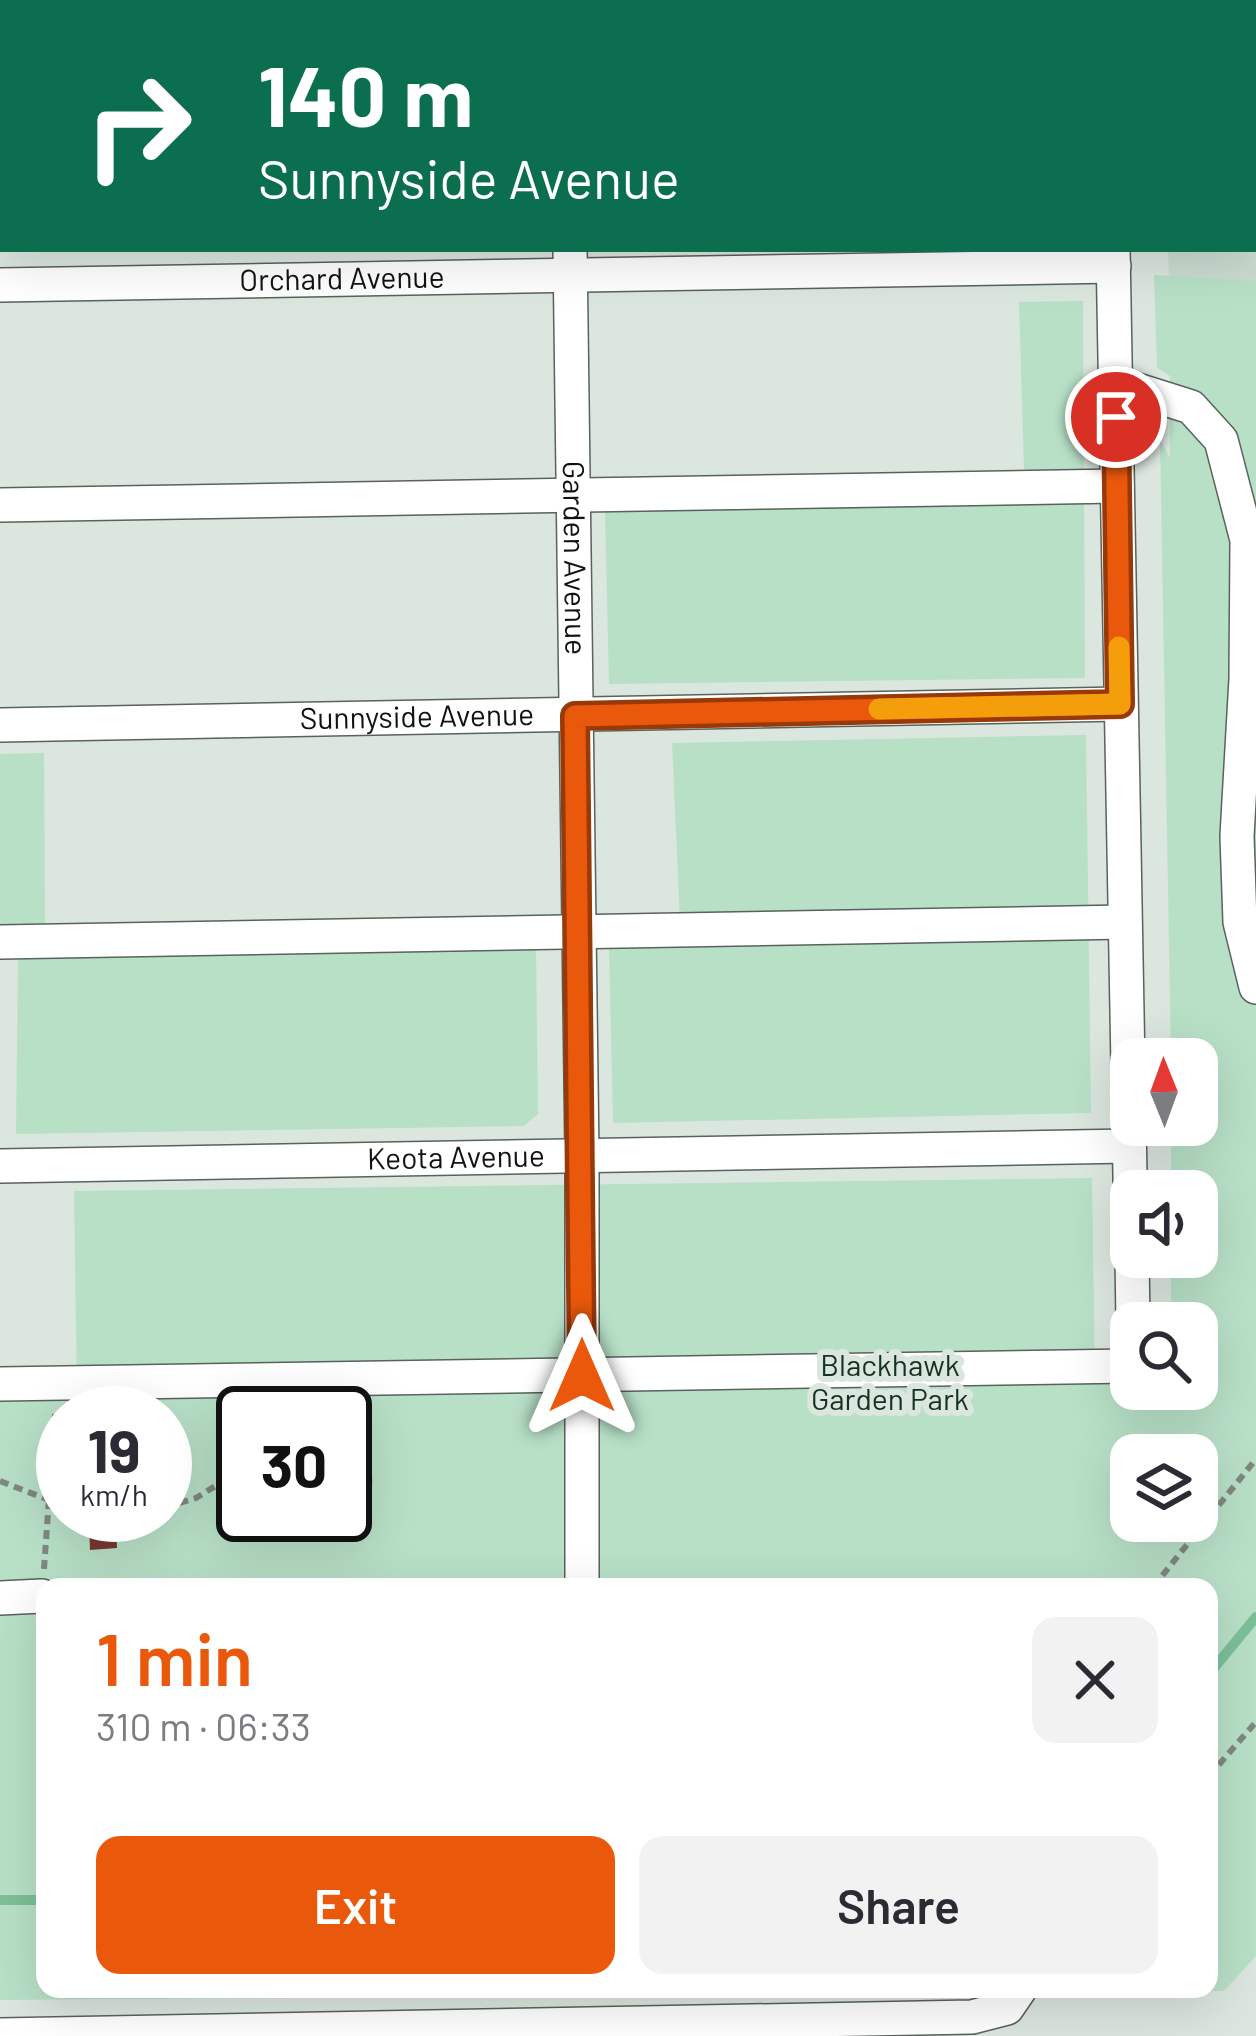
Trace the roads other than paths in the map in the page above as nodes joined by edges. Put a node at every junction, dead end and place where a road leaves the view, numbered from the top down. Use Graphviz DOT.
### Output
graph roads {
  1 [pos="1113,257"];
  2 [pos="570,262"];
  3 [pos="0,285"];
  4 [pos="1115,382"];
  5 [pos="1117,486"];
  6 [pos="573,497"];
  7 [pos="0,505"];
  8 [pos="1120,704"];
  9 [pos="575,716"];
  10 [pos="0,725"];
  11 [pos="1124,922"];
  12 [pos="579,933"];
  13 [pos="0,943"];
  14 [pos="1256,987"];
  15 [pos="1130,1147"];
  16 [pos="582,1156"];
  17 [pos="0,1166"];
  18 [pos="1130,1170"];
  19 [pos="1110,1366"];
  20 [pos="582,1376"];
  21 [pos="0,1384"];
  22 [pos="582,1578"];
  23 [pos="36,1596"];
  24 [pos="0,1598"];
  25 [pos="1014,1998"];
  26 [pos="0,2036"];
  1 -- 2 [label="street, Orchard Avenue"];
  1 -- 4 [label="street"];
  2 -- 3 [label="street, Orchard Avenue"];
  2 -- 6 [label="street, Garden Avenue"];
  4 -- 5 [label="street"];
  4 -- 14 [label="street"];
  5 -- 6 [label="street"];
  5 -- 8 [label="street"];
  6 -- 7 [label="street"];
  6 -- 9 [label="street, Garden Avenue"];
  8 -- 9 [label="street, Sunnyside Avenue"];
  8 -- 11 [label="street"];
  9 -- 10 [label="street, Sunnyside Avenue"];
  9 -- 12 [label="street, Garden Avenue"];
  11 -- 12 [label="street"];
  11 -- 15 [label="street"];
  12 -- 13 [label="street"];
  12 -- 16 [label="street, Garden Avenue"];
  15 -- 16 [label="street, Keota Avenue"];
  15 -- 18 [label="street"];
  16 -- 17 [label="street, Keota Avenue"];
  16 -- 20 [label="street, Garden Avenue"];
  19 -- 20 [label="street"];
  20 -- 21 [label="street"];
  20 -- 22 [label="street, Garden Avenue"];
  23 -- 24 [label="street"];
  25 -- 26 [label="street"];
}
